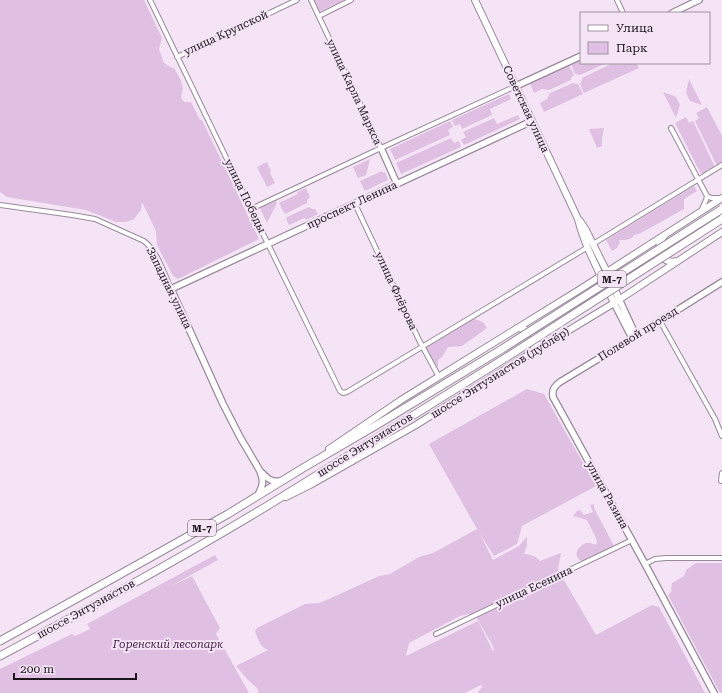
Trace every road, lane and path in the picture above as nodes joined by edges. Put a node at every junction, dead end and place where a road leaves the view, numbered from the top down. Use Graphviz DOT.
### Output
graph roads {
  1 [pos="150,0"];
  2 [pos="297,0"];
  3 [pos="311,0"];
  4 [pos="351,0"];
  5 [pos="475,0"];
  6 [pos="617,0"];
  7 [pos="699,0"];
  8 [pos="623,12"];
  9 [pos="674,12"];
  10 [pos="319,16"];
  11 [pos="580,56"];
  12 [pos="177,57"];
  13 [pos="516,86"];
  14 [pos="532,121"];
  15 [pos="671,128"];
  16 [pos="381,148"];
  17 [pos="722,165"];
  18 [pos="698,180"];
  19 [pos="397,184"];
  20 [pos="706,196"];
  21 [pos="722,197"];
  22 [pos="355,204"];
  23 [pos="0,205"];
  24 [pos="251,209"];
  25 [pos="722,209"];
  26 [pos="701,211"];
  27 [pos="722,220"];
  28 [pos="722,232"];
  29 [pos="666,234"];
  30 [pos="268,244"];
  31 [pos="591,246"];
  32 [pos="678,260"];
  33 [pos="606,272"];
  34 [pos="600,276"];
  35 [pos="722,282"];
  36 [pos="171,289"];
  37 [pos="616,301"];
  38 [pos="660,321"];
  39 [pos="517,328"];
  40 [pos="634,337"];
  41 [pos="423,347"];
  42 [pos="528,355"];
  43 [pos="439,377"];
  44 [pos="554,386"];
  45 [pos="722,436"];
  46 [pos="303,468"];
  47 [pos="260,471"];
  48 [pos="722,474"];
  49 [pos="283,480"];
  50 [pos="722,481"];
  51 [pos="258,496"];
  52 [pos="272,504"];
  53 [pos="632,540"];
  54 [pos="722,558"];
  55 [pos="645,564"];
  56 [pos="436,634"];
  57 [pos="0,641"];
  58 [pos="0,656"];
  59 [pos="714,693"];
  1 -- 12 [label="street, улица Победы"];
  2 -- 12 [label="street, улица Крупской"];
  3 -- 10 [label="street, улица Карла Маркса"];
  4 -- 10 [label="street"];
  5 -- 13 [label="main road, Советская улица"];
  6 -- 8 [label="street"];
  7 -- 9 [label="street"];
  10 -- 16 [label="street, улица Карла Маркса"];
  11 -- 13 [label="street"];
  12 -- 24 [label="street, улица Победы"];
  13 -- 14 [label="main road, Советская улица"];
  13 -- 16 [label="street"];
  14 -- 19 [label="street, проспект Ленина"];
  14 -- 31 [label="main road, Советская улица"];
  15 -- 18 [label="street"];
  16 -- 19 [label="street, улица Карла Маркса"];
  16 -- 24 [label="street"];
  17 -- 18 [label="street"];
  18 -- 20 [label="street"];
  18 -- 31 [label="street"];
  19 -- 22 [label="street, проспект Ленина"];
  20 -- 21 [label="street"];
  20 -- 26 [label="street"];
  21 -- 26 [label="main road"];
  22 -- 30 [label="street, проспект Ленина"];
  22 -- 41 [label="street, улица Флёрова"];
  23 -- 36 [label="street, Западная улица"];
  24 -- 30 [label="street, улица Победы"];
  25 -- 46 [label="highway, шоссе Энтузиастов / М-7, bridge"];
  26 -- 29 [label="main road"];
  27 -- 52 [label="highway, шоссе Энтузиастов / М-7, bridge"];
  28 -- 32 [label="main road, шоссе Энтузиастов (дублёр)"];
  29 -- 32 [label="main road"];
  29 -- 33 [label="main road"];
  30 -- 36 [label="street, проспект Ленина"];
  30 -- 41 [label="street, улица Победы"];
  31 -- 33 [label="main road, Советская улица"];
  31 -- 34 [label="main road, Советская улица"];
  31 -- 41 [label="street"];
  32 -- 37 [label="main road, шоссе Энтузиастов (дублёр)"];
  33 -- 34 [label="main road"];
  33 -- 37 [label="main road, Советская улица"];
  34 -- 37 [label="main road, Советская улица"];
  34 -- 39 [label="main road"];
  35 -- 38 [label="street, Полевой проезд"];
  36 -- 47 [label="street, Западная улица"];
  37 -- 40 [label="street, Советская улица"];
  37 -- 42 [label="main road, шоссе Энтузиастов (дублёр)"];
  38 -- 40 [label="street, Полевой проезд"];
  38 -- 45 [label="street"];
  39 -- 42 [label="main road"];
  39 -- 43 [label="main road"];
  40 -- 44 [label="street, Полевой проезд"];
  41 -- 43 [label="street, улица Флёрова"];
  42 -- 52 [label="main road, шоссе Энтузиастов (дублёр)"];
  43 -- 46 [label="main road"];
  44 -- 53 [label="street, улица Разина"];
  46 -- 49 [label="highway, шоссе Энтузиастов / М-7"];
  47 -- 49 [label="street, Западная улица"];
  47 -- 51 [label="street, Западная улица"];
  48 -- 50 [label="street"];
  49 -- 51 [label="highway, шоссе Энтузиастов / М-7"];
  51 -- 57 [label="highway, шоссе Энтузиастов / М-7"];
  52 -- 58 [label="highway, шоссе Энтузиастов / М-7"];
  53 -- 55 [label="street, улица Разина"];
  53 -- 56 [label="street, улица Есенина"];
  54 -- 55 [label="street"];
  55 -- 59 [label="street, улица Разина"];
}
